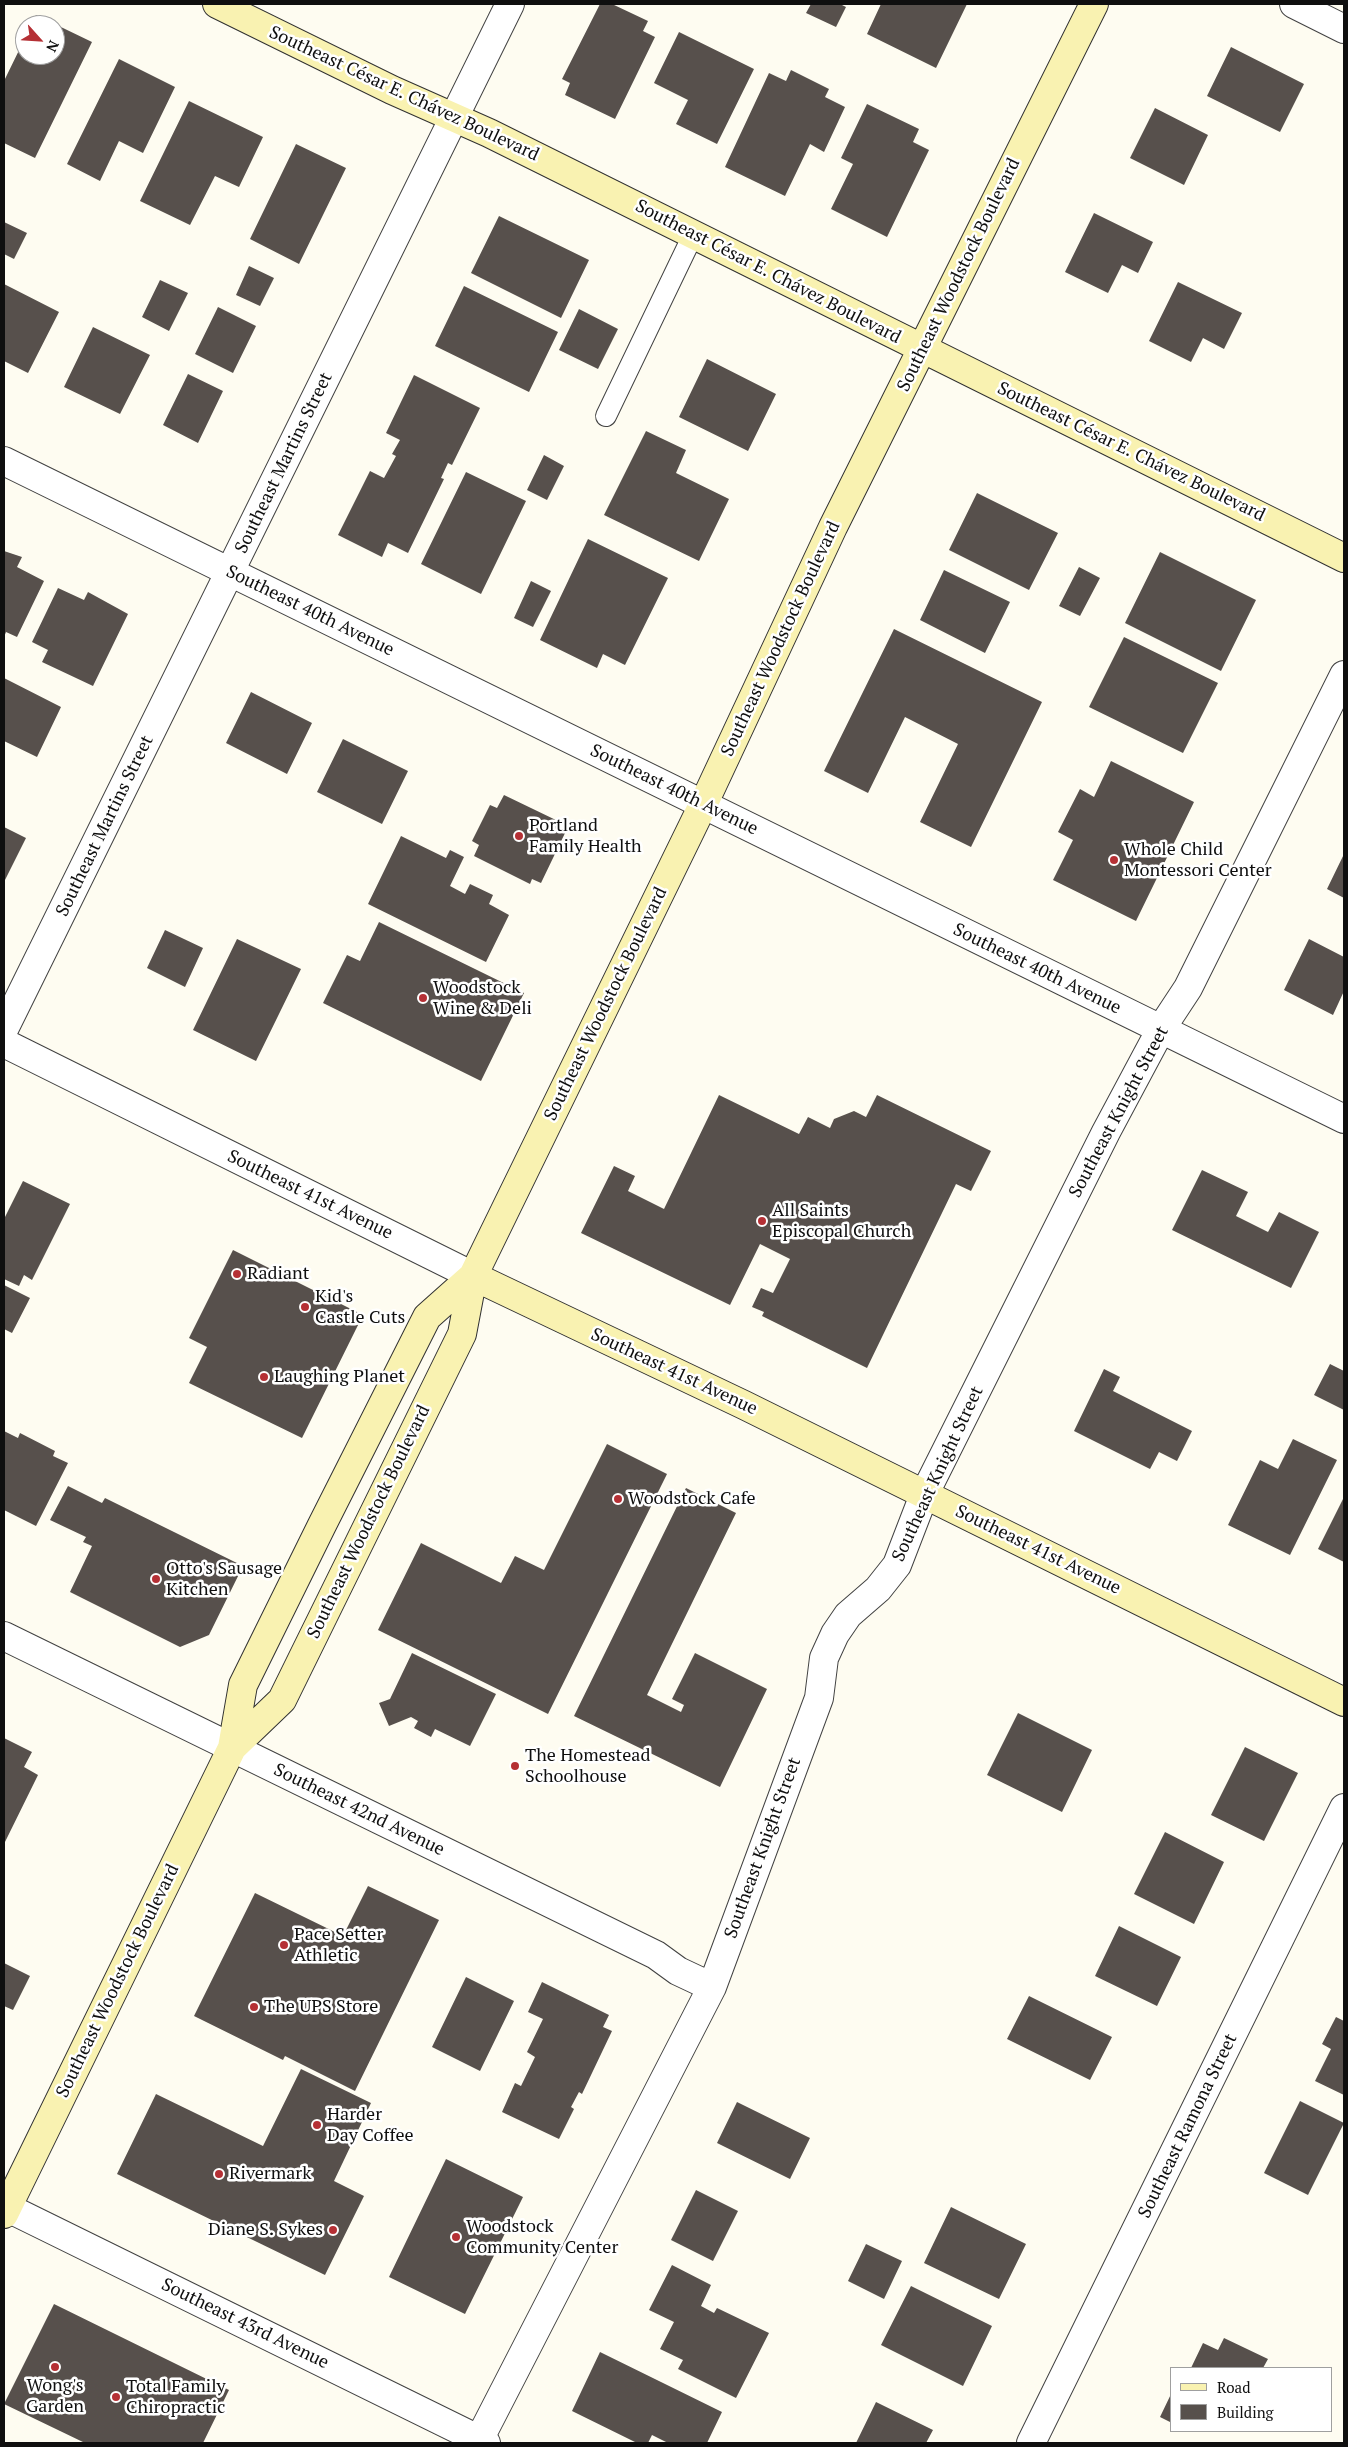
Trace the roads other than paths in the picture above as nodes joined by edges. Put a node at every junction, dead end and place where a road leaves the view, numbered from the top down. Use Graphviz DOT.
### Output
graph roads {
  1 [pos="217,4"];
  2 [pos="510,4"];
  3 [pos="1094,4"];
  4 [pos="1294,4"];
  5 [pos="1344,29"];
  6 [pos="454,117"];
  7 [pos="693,235"];
  8 [pos="922,349"];
  9 [pos="606,416"];
  10 [pos="4,461"];
  11 [pos="1344,558"];
  12 [pos="231,572"];
  13 [pos="1344,675"];
  14 [pos="703,805"];
  15 [pos="1161,1029"];
  16 [pos="4,1030"];
  17 [pos="4,1043"];
  18 [pos="1344,1119"];
  19 [pos="473,1276"];
  20 [pos="924,1494"];
  21 [pos="4,1636"];
  22 [pos="1344,1702"];
  23 [pos="232,1748"];
  24 [pos="1344,1808"];
  25 [pos="712,1987"];
  26 [pos="5,2209"];
  27 [pos="482,2441"];
  28 [pos="1031,2443"];
  1 -- 6 [label="main road, Southeast César E. Chávez Boulevard"];
  2 -- 6 [label="street, Southeast Martins Street"];
  3 -- 8 [label="main road, Southeast Woodstock Boulevard"];
  4 -- 5 [label="street"];
  6 -- 7 [label="main road, Southeast César E. Chávez Boulevard"];
  6 -- 12 [label="street, Southeast Martins Street"];
  7 -- 8 [label="main road, Southeast César E. Chávez Boulevard"];
  7 -- 9 [label="lane"];
  8 -- 11 [label="main road, Southeast César E. Chávez Boulevard"];
  8 -- 14 [label="main road, Southeast Woodstock Boulevard"];
  10 -- 12 [label="street, Southeast 40th Avenue"];
  12 -- 14 [label="street, Southeast 40th Avenue"];
  12 -- 16 [label="street, Southeast Martins Street"];
  13 -- 15 [label="street, Southeast Knight Street"];
  14 -- 15 [label="street, Southeast 40th Avenue"];
  14 -- 19 [label="main road, Southeast Woodstock Boulevard"];
  15 -- 18 [label="street, Southeast 40th Avenue"];
  15 -- 20 [label="street, Southeast Knight Street"];
  17 -- 19 [label="street, Southeast 41st Avenue"];
  19 -- 20 [label="main road, Southeast 41st Avenue"];
  19 -- 23 [label="main road, Southeast Woodstock Boulevard"];
  19 -- 23 [label="main road, Southeast Woodstock Boulevard"];
  20 -- 22 [label="main road, Southeast 41st Avenue"];
  20 -- 25 [label="street, Southeast Knight Street"];
  21 -- 23 [label="street, Southeast 42nd Avenue"];
  23 -- 25 [label="street, Southeast 42nd Avenue"];
  23 -- 26 [label="main road, Southeast Woodstock Boulevard"];
  24 -- 28 [label="street, Southeast Ramona Street"];
  25 -- 27 [label="street, Southeast Knight Street"];
  26 -- 27 [label="street, Southeast 43rd Avenue"];
}
